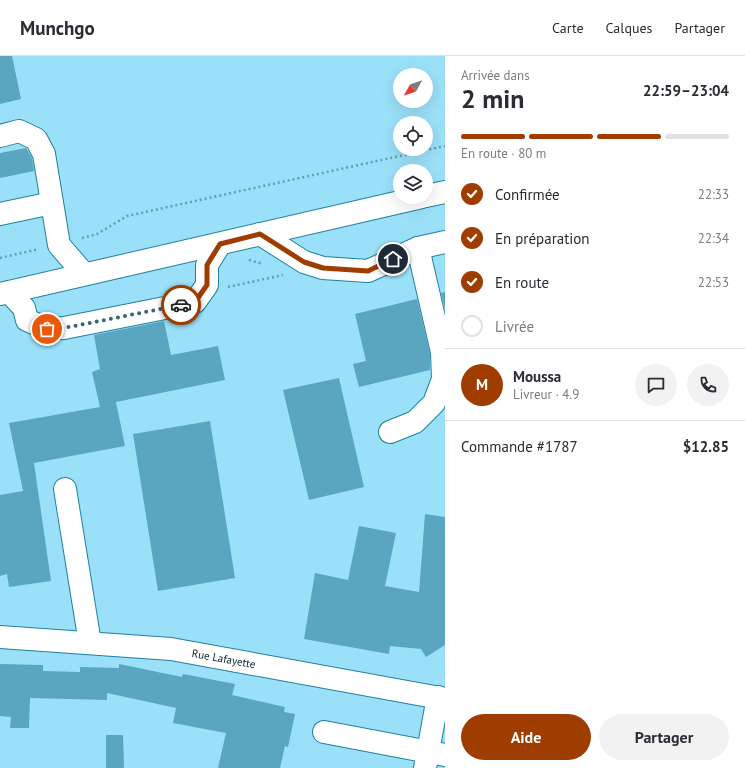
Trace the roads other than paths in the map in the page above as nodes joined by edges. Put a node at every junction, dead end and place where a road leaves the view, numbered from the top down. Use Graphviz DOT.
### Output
graph roads {
  1 [pos="0,136"];
  2 [pos="445,192"];
  3 [pos="433,195"];
  4 [pos="52,203"];
  5 [pos="393,204"];
  6 [pos="0,214"];
  7 [pos="260,234"];
  8 [pos="445,242"];
  9 [pos="220,244"];
  10 [pos="418,248"];
  11 [pos="84,274"];
  12 [pos="5,293"];
  13 [pos="390,432"];
  14 [pos="65,489"];
  15 [pos="0,637"];
  16 [pos="90,643"];
  17 [pos="441,698"];
  18 [pos="324,732"];
  19 [pos="433,758"];
  1 -- 4 [label="street"];
  2 -- 3 [label="street"];
  4 -- 6 [label="street"];
  4 -- 11 [label="street"];
  5 -- 7 [label="street"];
  7 -- 9 [label="street"];
  7 -- 10 [label="street"];
  8 -- 10 [label="street"];
  9 -- 11 [label="street"];
  9 -- 12 [label="street"];
  10 -- 13 [label="street"];
  11 -- 12 [label="street"];
  14 -- 16 [label="street"];
  15 -- 16 [label="street, Rue Lafayette"];
  16 -- 17 [label="street, Rue Lafayette"];
  17 -- 19 [label="street"];
  18 -- 19 [label="street"];
}
